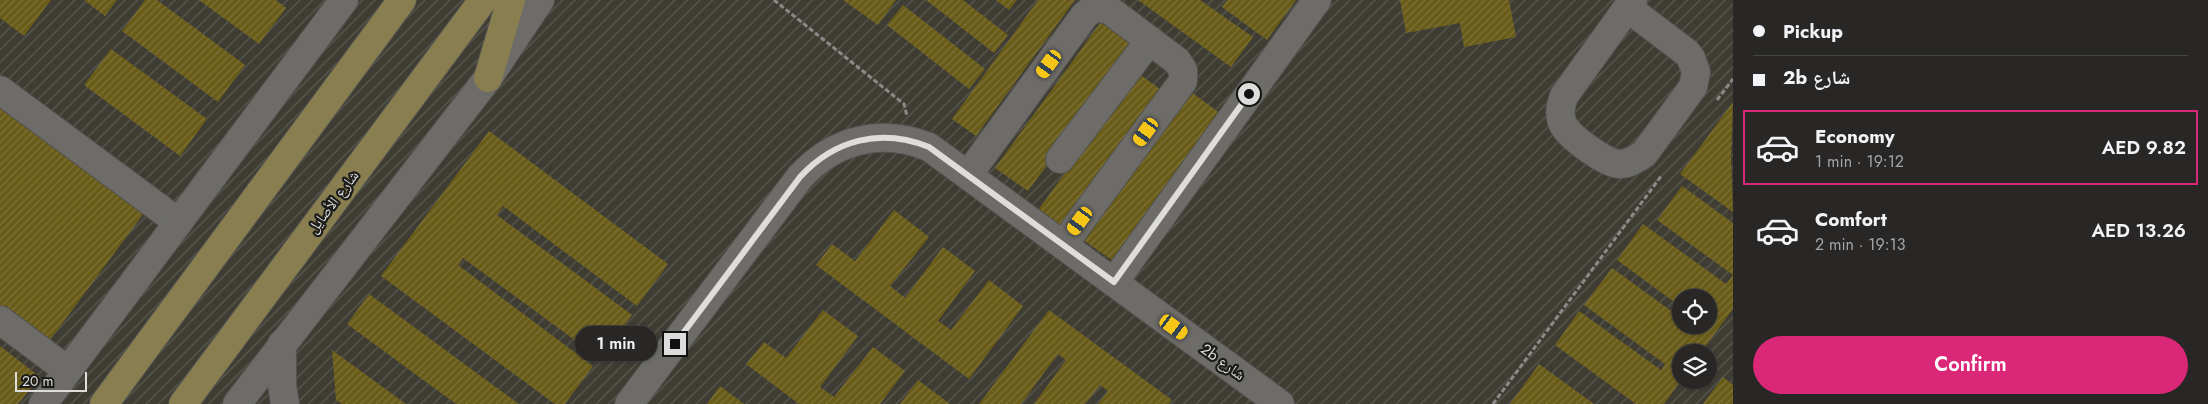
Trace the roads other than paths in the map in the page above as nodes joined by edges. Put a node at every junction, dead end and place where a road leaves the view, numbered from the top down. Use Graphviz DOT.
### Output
graph roads {
  1 [pos="344,0"];
  2 [pos="402,0"];
  3 [pos="483,0"];
  4 [pos="511,0"];
  5 [pos="540,0"];
  6 [pos="1317,0"];
  7 [pos="1630,4"];
  8 [pos="1150,40"];
  9 [pos="488,78"];
  10 [pos="0,90"];
  11 [pos="1060,159"];
  12 [pos="968,175"];
  13 [pos="178,222"];
  14 [pos="1063,244"];
  15 [pos="1114,282"];
  16 [pos="0,320"];
  17 [pos="282,344"];
  18 [pos="68,370"];
  19 [pos="43,404"];
  20 [pos="104,404"];
  21 [pos="183,404"];
  22 [pos="237,404"];
  23 [pos="286,404"];
  24 [pos="629,404"];
  25 [pos="1280,404"];
  1 -- 13 [label="street"];
  2 -- 20 [label="main road"];
  3 -- 21 [label="main road, شارع الأصايل"];
  4 -- 9 [label="main road"];
  5 -- 9 [label="street"];
  6 -- 15 [label="street"];
  7 -- 7 [label="street"];
  8 -- 11 [label="street"];
  8 -- 12 [label="street"];
  8 -- 14 [label="street"];
  9 -- 17 [label="street"];
  10 -- 13 [label="street"];
  12 -- 14 [label="street, 2b شارع"];
  12 -- 24 [label="street, 2b شارع"];
  13 -- 18 [label="street"];
  14 -- 15 [label="street, 2b شارع"];
  15 -- 25 [label="street, 2b شارع"];
  16 -- 18 [label="street"];
  17 -- 22 [label="street"];
  17 -- 23 [label="street"];
  18 -- 19 [label="street"];
}
